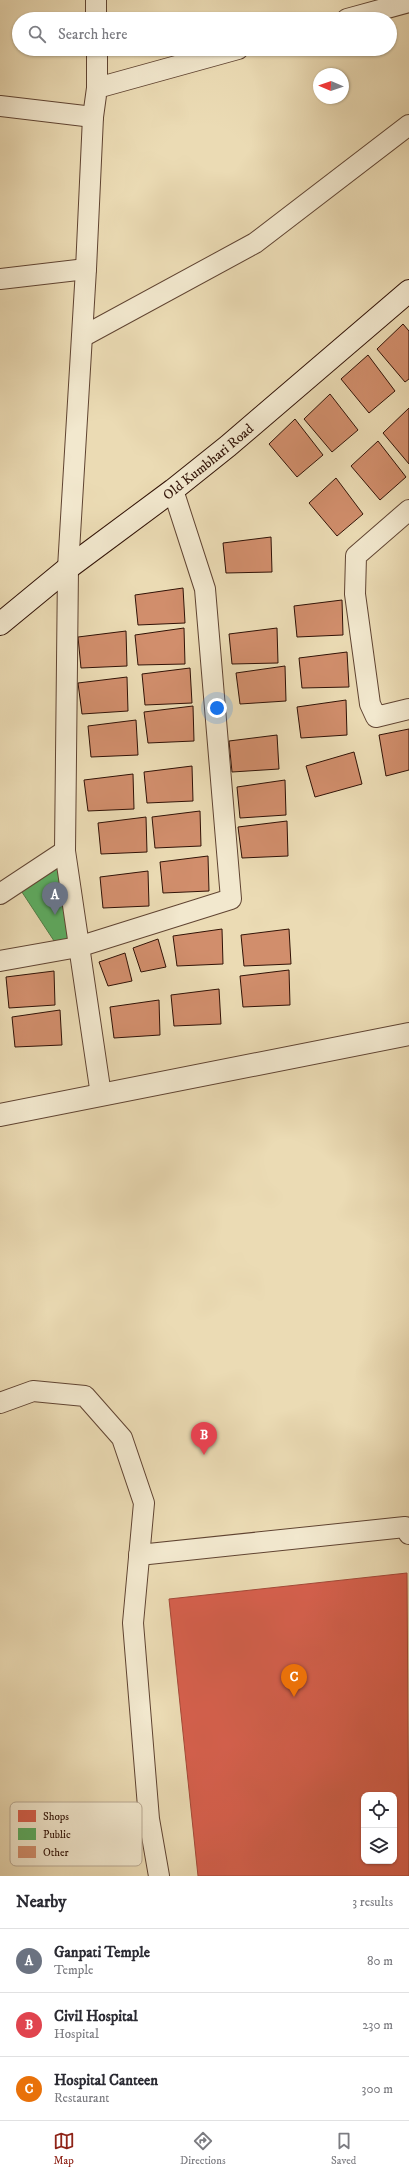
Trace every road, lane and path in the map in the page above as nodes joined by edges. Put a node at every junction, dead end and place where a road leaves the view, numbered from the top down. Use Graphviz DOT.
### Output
graph roads {
  1 [pos="96,0"];
  2 [pos="409,2"];
  3 [pos="96,12"];
  4 [pos="373,12"];
  5 [pos="97,56"];
  6 [pos="213,56"];
  7 [pos="97,88"];
  8 [pos="0,106"];
  9 [pos="93,117"];
  10 [pos="409,125"];
  11 [pos="86,269"];
  12 [pos="0,278"];
  13 [pos="409,291"];
  14 [pos="82,337"];
  15 [pos="173,490"];
  16 [pos="409,510"];
  17 [pos="68,568"];
  18 [pos="0,624"];
  19 [pos="409,709"];
  20 [pos="65,851"];
  21 [pos="0,894"];
  22 [pos="78,947"];
  23 [pos="0,961"];
  24 [pos="409,1034"];
  25 [pos="100,1095"];
  26 [pos="0,1115"];
  27 [pos="0,1403"];
  28 [pos="409,1534"];
  29 [pos="139,1555"];
  30 [pos="159,1876"];
  1 -- 3 [label="street"];
  2 -- 4 [label="street"];
  5 -- 7 [label="street"];
  6 -- 7 [label="street"];
  7 -- 9 [label="street"];
  8 -- 9 [label="street"];
  9 -- 11 [label="street"];
  10 -- 14 [label="street"];
  11 -- 12 [label="street"];
  11 -- 14 [label="street"];
  13 -- 15 [label="main road, Old Kumbhari Road"];
  14 -- 17 [label="street"];
  15 -- 17 [label="main road, Old Kumbhari Road"];
  15 -- 22 [label="street"];
  16 -- 19 [label="street"];
  17 -- 18 [label="main road, Old Kumbhari Road"];
  17 -- 20 [label="street"];
  20 -- 21 [label="street"];
  20 -- 22 [label="street"];
  22 -- 23 [label="street"];
  22 -- 25 [label="street"];
  24 -- 25 [label="main road"];
  25 -- 26 [label="main road"];
  27 -- 29 [label="street"];
  28 -- 29 [label="street"];
  29 -- 30 [label="street"];
}
